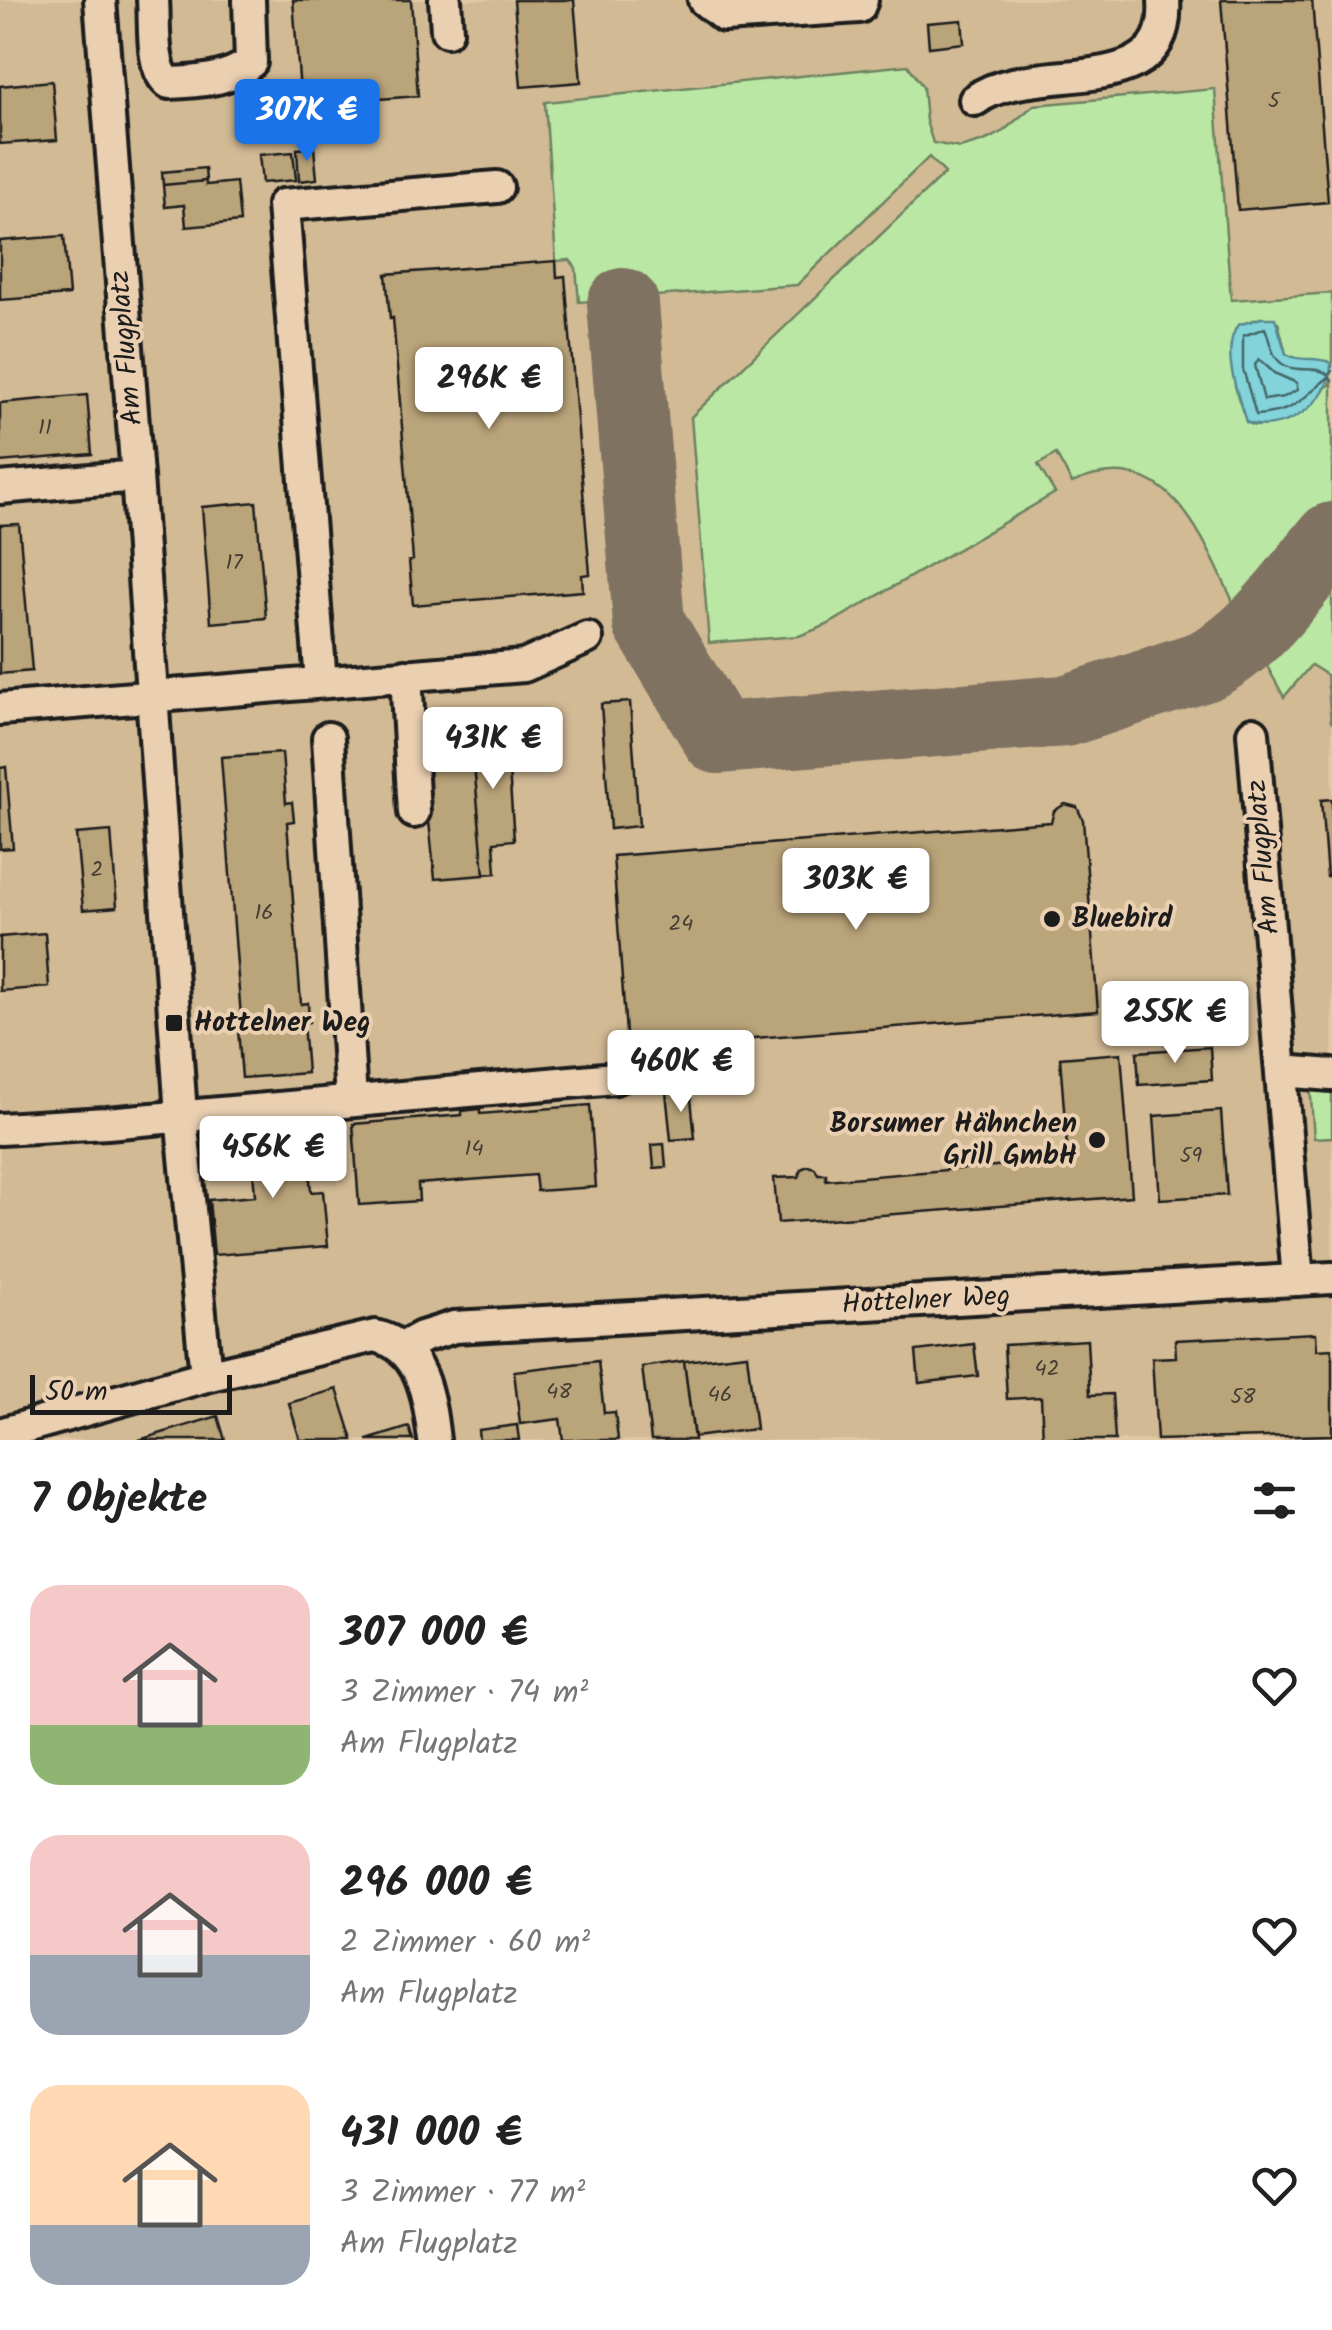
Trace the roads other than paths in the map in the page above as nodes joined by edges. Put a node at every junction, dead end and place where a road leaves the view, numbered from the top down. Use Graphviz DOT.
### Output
graph roads {
  1 [pos="100,0"];
  2 [pos="153,0"];
  3 [pos="249,0"];
  4 [pos="444,0"];
  5 [pos="704,0"];
  6 [pos="862,0"];
  7 [pos="1164,0"];
  8 [pos="447,31"];
  9 [pos="974,100"];
  10 [pos="497,187"];
  11 [pos="138,476"];
  12 [pos="0,488"];
  13 [pos="587,638"];
  14 [pos="406,675"];
  15 [pos="321,682"];
  16 [pos="151,697"];
  17 [pos="0,709"];
  18 [pos="1253,733"];
  19 [pos="328,738"];
  20 [pos="414,812"];
  21 [pos="1282,1071"];
  22 [pos="1332,1075"];
  23 [pos="615,1078"];
  24 [pos="351,1100"];
  25 [pos="181,1116"];
  26 [pos="0,1128"];
  27 [pos="1332,1278"];
  28 [pos="1298,1280"];
  29 [pos="402,1348"];
  30 [pos="206,1376"];
  31 [pos="0,1434"];
  32 [pos="434,1440"];
  1 -- 11 [label="street, Am Flugplatz"];
  2 -- 3 [label="street"];
  4 -- 8 [label="street"];
  5 -- 6 [label="street"];
  7 -- 9 [label="street"];
  10 -- 15 [label="street"];
  11 -- 12 [label="street"];
  11 -- 16 [label="street, Am Flugplatz"];
  13 -- 14 [label="street"];
  14 -- 15 [label="street"];
  14 -- 20 [label="street"];
  15 -- 16 [label="street"];
  16 -- 17 [label="street"];
  16 -- 25 [label="street, Am Flugplatz"];
  18 -- 21 [label="street, Am Flugplatz"];
  19 -- 24 [label="street"];
  21 -- 22 [label="street"];
  21 -- 28 [label="street, Am Flugplatz"];
  23 -- 24 [label="street"];
  24 -- 25 [label="street"];
  25 -- 26 [label="street"];
  25 -- 30 [label="street, Am Flugplatz"];
  27 -- 28 [label="street, Hottelner Weg"];
  28 -- 29 [label="street, Hottelner Weg"];
  29 -- 30 [label="street"];
  29 -- 32 [label="street"];
  30 -- 31 [label="street"];
}
